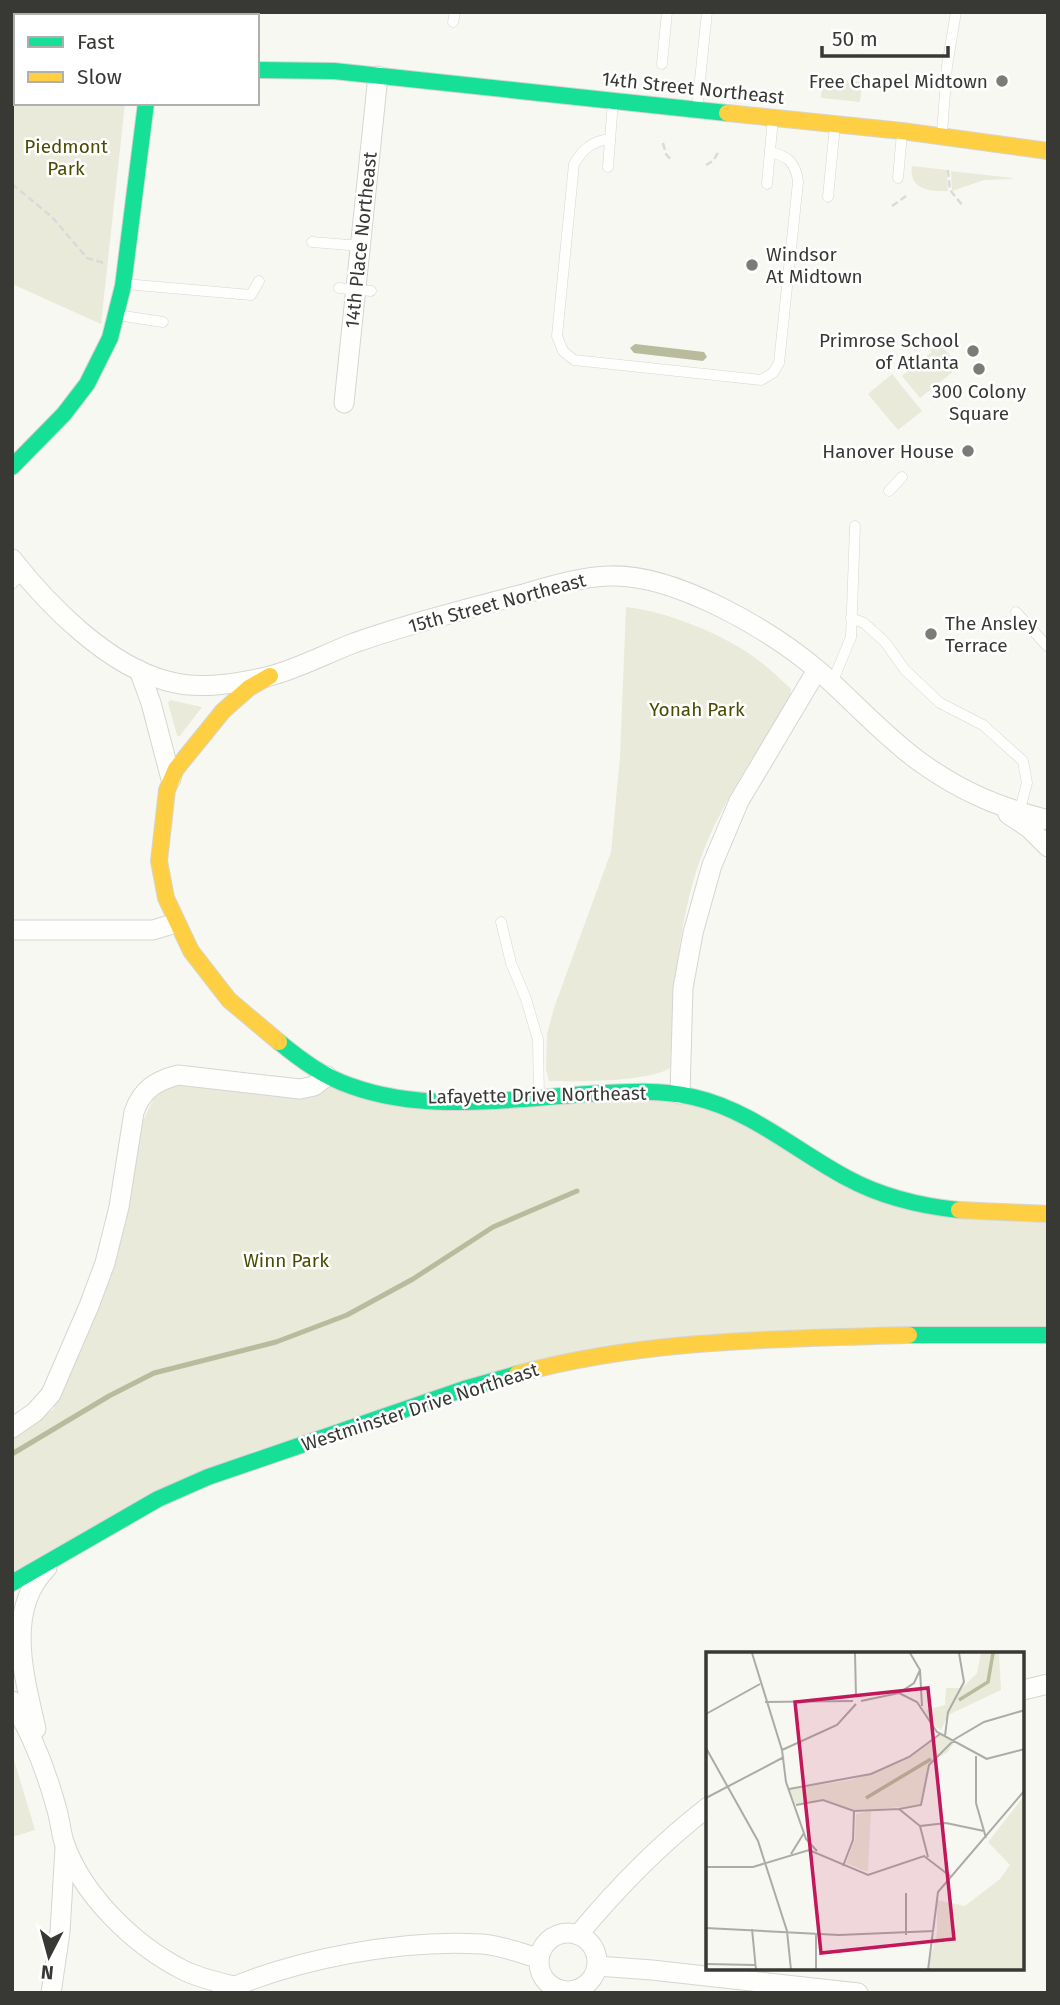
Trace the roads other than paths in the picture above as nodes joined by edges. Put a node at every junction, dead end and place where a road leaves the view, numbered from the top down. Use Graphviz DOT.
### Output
graph roads {
  1 [pos="667,12"];
  2 [pos="707,12"];
  3 [pos="956,12"];
  4 [pos="259,55"];
  5 [pos="662,64"];
  6 [pos="259,70"];
  7 [pos="334,72"];
  8 [pos="379,76"];
  9 [pos="613,101"];
  10 [pos="146,105"];
  11 [pos="697,110"];
  12 [pos="773,118"];
  13 [pos="835,124"];
  14 [pos="902,131"];
  15 [pos="941,137"];
  16 [pos="610,139"];
  17 [pos="1048,151"];
  18 [pos="770,152"];
  19 [pos="608,167"];
  20 [pos="898,178"];
  21 [pos="767,184"];
  22 [pos="828,197"];
  23 [pos="312,242"];
  24 [pos="361,246"];
  25 [pos="124,276"];
  26 [pos="259,281"];
  27 [pos="117,314"];
  28 [pos="163,322"];
  29 [pos="342,392"];
  30 [pos="12,467"];
  31 [pos="902,477"];
  32 [pos="889,491"];
  33 [pos="855,526"];
  34 [pos="16,572"];
  35 [pos="1016,612"];
  36 [pos="851,618"];
  37 [pos="1048,647"];
  38 [pos="139,670"];
  39 [pos="270,676"];
  40 [pos="824,676"];
  41 [pos="171,779"];
  42 [pos="986,802"];
  43 [pos="1019,813"];
  44 [pos="1048,820"];
  45 [pos="1048,847"];
  46 [pos="501,922"];
  47 [pos="176,923"];
  48 [pos="12,930"];
  49 [pos="327,1076"];
  50 [pos="680,1094"];
  51 [pos="539,1097"];
  52 [pos="1048,1214"];
  53 [pos="1048,1335"];
  54 [pos="12,1428"];
  55 [pos="65,1551"];
  56 [pos="12,1583"];
  57 [pos="1048,1684"];
  58 [pos="1025,1690"];
  59 [pos="12,1701"];
  60 [pos="46,1777"];
  61 [pos="706,1809"];
  62 [pos="65,1844"];
  63 [pos="578,1935"];
  64 [pos="538,1958"];
  65 [pos="597,1966"];
  66 [pos="227,1989"];
  67 [pos="808,1990"];
  68 [pos="577,1991"];
  69 [pos="51,1993"];
  70 [pos="858,1993"];
  1 -- 5 [label="lane"];
  2 -- 11 [label="lane"];
  3 -- 15 [label="lane"];
  4 -- 7 [label="street, 14th Street Northeast"];
  6 -- 7 [label="street, 14th Street Northeast"];
  7 -- 8 [label="street, 14th Street Northeast"];
  8 -- 9 [label="street, 14th Street Northeast"];
  8 -- 24 [label="street, 14th Place Northeast"];
  9 -- 11 [label="street, 14th Street Northeast"];
  9 -- 16 [label="lane"];
  10 -- 25 [label="street"];
  11 -- 12 [label="street, 14th Street Northeast"];
  12 -- 13 [label="street, 14th Street Northeast"];
  12 -- 18 [label="lane"];
  13 -- 14 [label="street, 14th Street Northeast"];
  13 -- 22 [label="lane"];
  14 -- 15 [label="street, 14th Street Northeast"];
  14 -- 20 [label="lane"];
  15 -- 17 [label="street, 14th Street Northeast"];
  16 -- 18 [label="lane"];
  16 -- 19 [label="lane"];
  18 -- 21 [label="lane"];
  23 -- 24 [label="lane"];
  24 -- 29 [label="street, 14th Place Northeast"];
  25 -- 26 [label="lane"];
  25 -- 27 [label="street"];
  27 -- 28 [label="lane"];
  27 -- 30 [label="street"];
  31 -- 32 [label="lane"];
  33 -- 36 [label="lane"];
  34 -- 38 [label="street, 15th Street Northeast"];
  35 -- 37 [label="lane"];
  36 -- 40 [label="lane"];
  36 -- 43 [label="lane"];
  38 -- 39 [label="street, 15th Street Northeast"];
  38 -- 41 [label="street, Lafayette Drive Northeast"];
  39 -- 40 [label="street, 15th Street Northeast"];
  39 -- 41 [label="street, Lafayette Drive Northeast"];
  40 -- 42 [label="street, 15th Street Northeast"];
  40 -- 50 [label="street"];
  41 -- 47 [label="street, Lafayette Drive Northeast"];
  42 -- 43 [label="street, 15th Street Northeast"];
  42 -- 45 [label="street"];
  43 -- 44 [label="street, 15th Street Northeast"];
  46 -- 51 [label="lane"];
  47 -- 48 [label="street"];
  47 -- 49 [label="street, Lafayette Drive Northeast"];
  49 -- 51 [label="street, Lafayette Drive Northeast"];
  49 -- 54 [label="street"];
  50 -- 51 [label="street, Lafayette Drive Northeast"];
  50 -- 52 [label="street, Lafayette Drive Northeast"];
  53 -- 55 [label="street, Westminster Drive Northeast"];
  55 -- 56 [label="street, Westminster Drive Northeast"];
  55 -- 60 [label="street, Westminster Drive Northeast"];
  57 -- 58 [label="street"];
  59 -- 60 [label="street"];
  60 -- 62 [label="street"];
  61 -- 63 [label="street"];
  62 -- 66 [label="street"];
  62 -- 69 [label="street"];
  63 -- 64 [label="street"];
  63 -- 65 [label="street"];
  64 -- 66 [label="street"];
  64 -- 68 [label="street"];
  65 -- 67 [label="street"];
  65 -- 68 [label="street"];
  67 -- 70 [label="street"];
}
